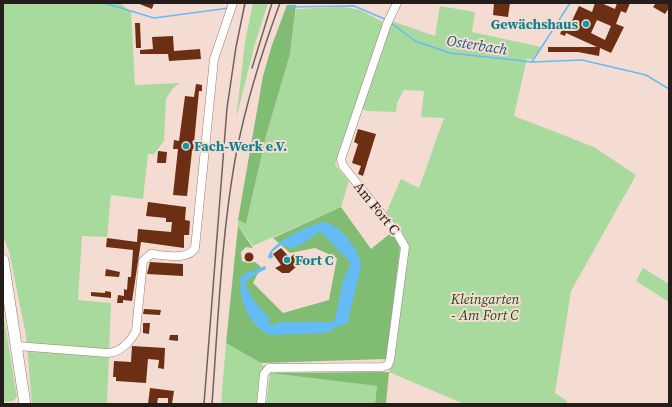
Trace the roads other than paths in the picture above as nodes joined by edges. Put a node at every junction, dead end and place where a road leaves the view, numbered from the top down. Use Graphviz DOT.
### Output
graph roads {
  1 [pos="232,3"];
  2 [pos="397,3"];
  3 [pos="3,260"];
  4 [pos="17,346"];
  5 [pos="25,404"];
  6 [pos="261,404"];
  1 -- 4 [label="street"];
  2 -- 6 [label="street, Am Fort C"];
  3 -- 4 [label="main road"];
  4 -- 5 [label="main road"];
}
